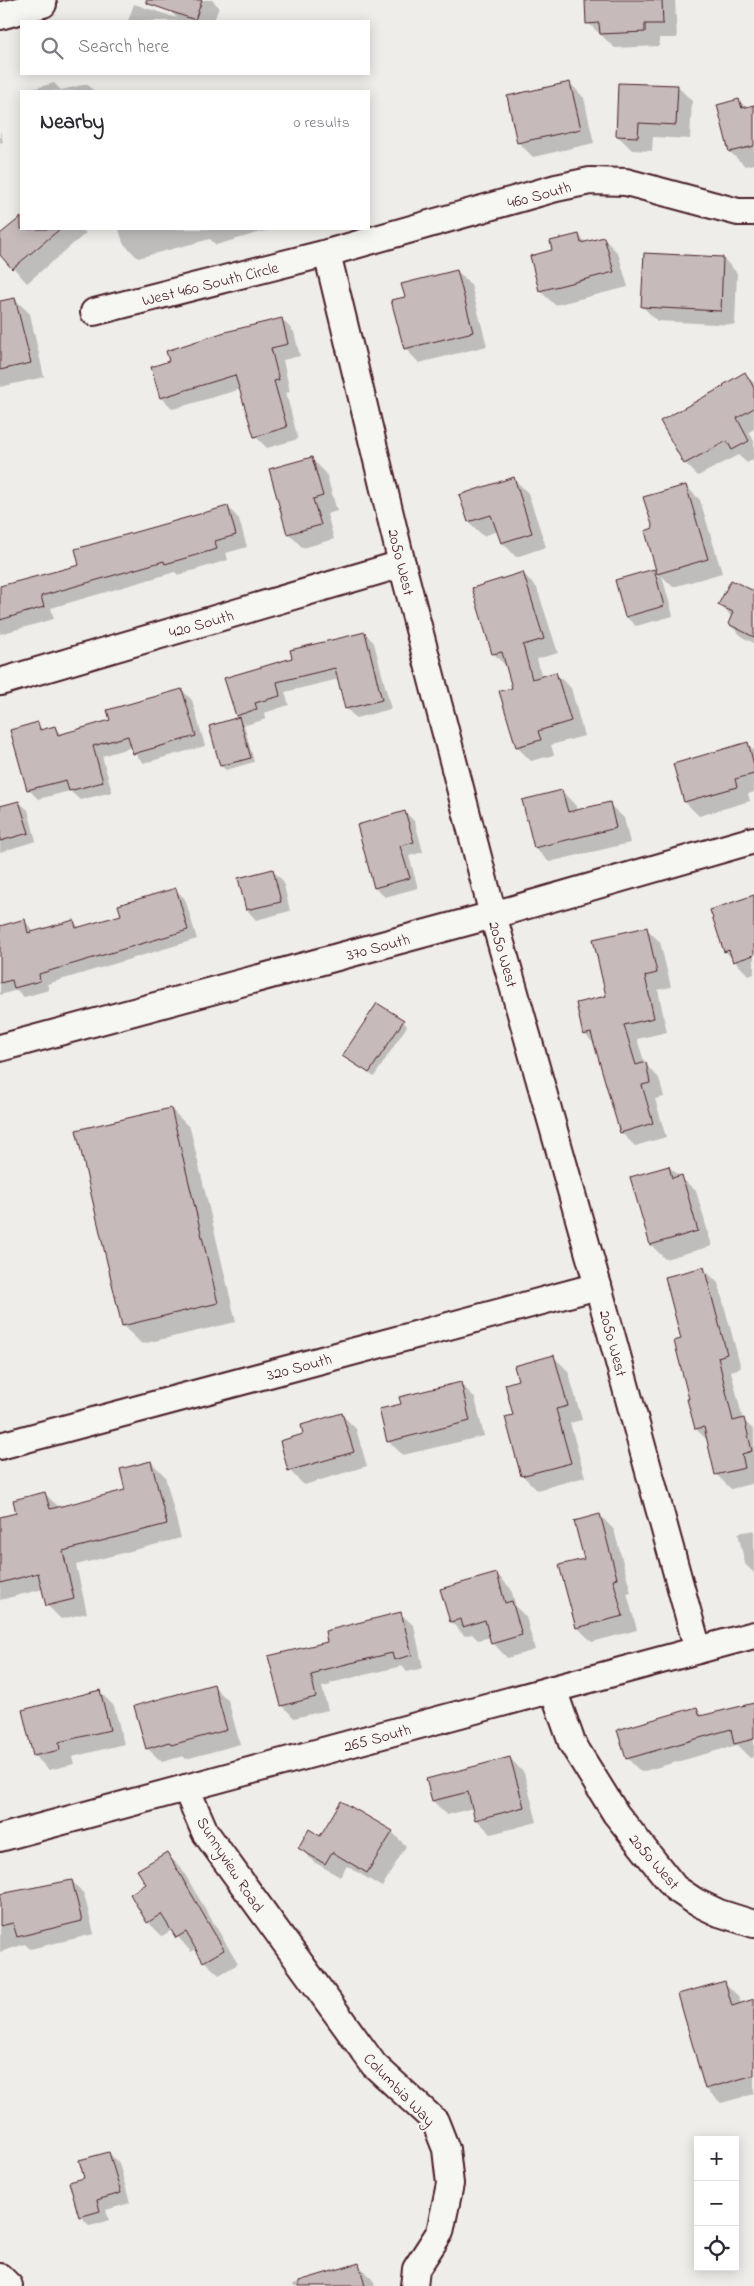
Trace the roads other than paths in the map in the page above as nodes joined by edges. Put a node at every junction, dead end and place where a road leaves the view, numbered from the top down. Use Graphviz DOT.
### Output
graph roads {
  1 [pos="43,4"];
  2 [pos="0,16"];
  3 [pos="754,212"];
  4 [pos="326,253"];
  5 [pos="94,312"];
  6 [pos="402,564"];
  7 [pos="0,682"];
  8 [pos="754,840"];
  9 [pos="493,915"];
  10 [pos="0,1048"];
  11 [pos="598,1286"];
  12 [pos="0,1446"];
  13 [pos="754,1635"];
  14 [pos="698,1650"];
  15 [pos="553,1690"];
  16 [pos="186,1788"];
  17 [pos="0,1838"];
  18 [pos="754,1924"];
  19 [pos="280,1938"];
  20 [pos="0,2277"];
  21 [pos="9,2286"];
  22 [pos="414,2286"];
  1 -- 2 [label="street"];
  3 -- 4 [label="street, 460 South"];
  4 -- 5 [label="street, West 460 South Circle"];
  4 -- 6 [label="street, 2050 West"];
  6 -- 7 [label="street, 420 South"];
  6 -- 9 [label="street, 2050 West"];
  8 -- 9 [label="street, 370 South"];
  9 -- 10 [label="street, 370 South"];
  9 -- 11 [label="street, 2050 West"];
  11 -- 12 [label="street, 320 South"];
  11 -- 14 [label="street, 2050 West"];
  13 -- 14 [label="street, 265 South"];
  14 -- 15 [label="street, 265 South"];
  15 -- 16 [label="street, 265 South"];
  15 -- 18 [label="street, 2050 West"];
  16 -- 17 [label="street, 265 South"];
  16 -- 19 [label="street, Sunnyview Road"];
  19 -- 22 [label="street, Columbia Way"];
  20 -- 21 [label="street"];
}
